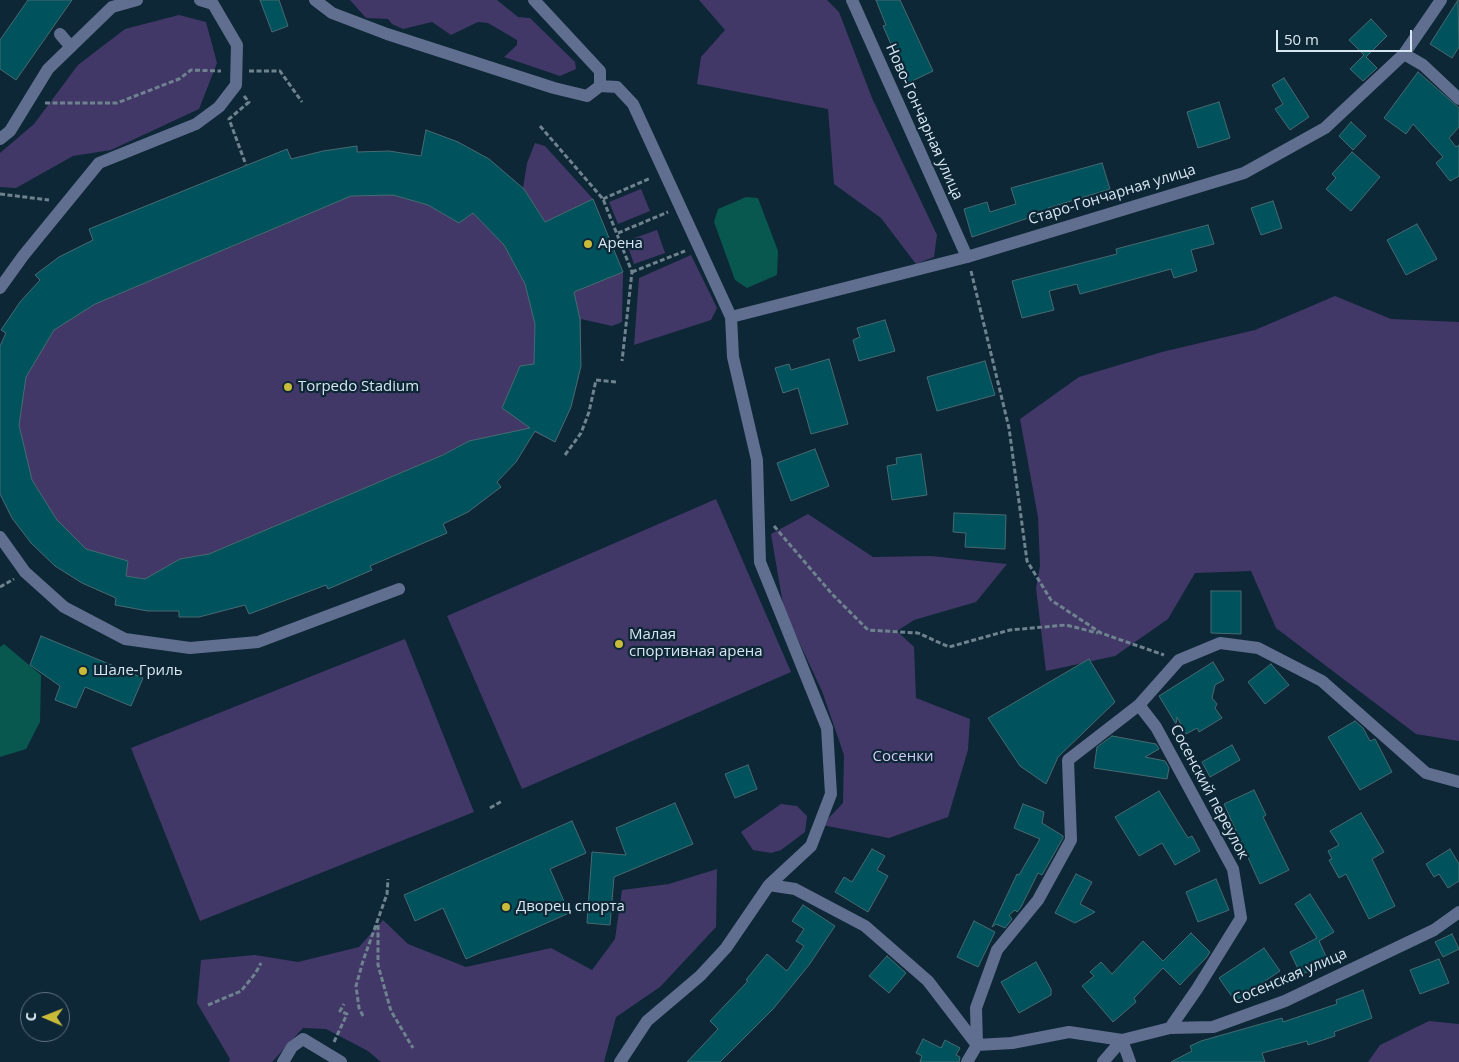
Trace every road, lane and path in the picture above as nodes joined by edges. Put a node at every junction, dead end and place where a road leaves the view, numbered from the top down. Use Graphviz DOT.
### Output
graph roads {
  1 [pos="137,0"];
  2 [pos="200,0"];
  3 [pos="315,0"];
  4 [pos="534,0"];
  5 [pos="852,0"];
  6 [pos="1441,0"];
  7 [pos="60,34"];
  8 [pos="72,47"];
  9 [pos="1404,54"];
  10 [pos="38,61"];
  11 [pos="48,69"];
  12 [pos="236,72"];
  13 [pos="255,72"];
  14 [pos="600,86"];
  15 [pos="242,95"];
  16 [pos="1459,99"];
  17 [pos="302,102"];
  18 [pos="27,104"];
  19 [pos="540,126"];
  20 [pos="0,138"];
  21 [pos="246,166"];
  22 [pos="666,171"];
  23 [pos="0,194"];
  24 [pos="603,199"];
  25 [pos="67,200"];
  26 [pos="681,206"];
  27 [pos="618,233"];
  28 [pos="698,245"];
  29 [pos="967,257"];
  30 [pos="632,272"];
  31 [pos="0,288"];
  32 [pos="731,317"];
  33 [pos="622,361"];
  34 [pos="617,382"];
  35 [pos="565,455"];
  36 [pos="758,508"];
  37 [pos="0,537"];
  38 [pos="399,589"];
  39 [pos="1101,634"];
  40 [pos="1179,660"];
  41 [pos="1139,705"];
  42 [pos="1459,782"];
  43 [pos="502,802"];
  44 [pos="490,808"];
  45 [pos="388,879"];
  46 [pos="769,885"];
  47 [pos="1459,912"];
  48 [pos="378,919"];
  49 [pos="261,963"];
  50 [pos="344,1004"];
  51 [pos="208,1005"];
  52 [pos="363,1016"];
  53 [pos="1170,1028"];
  54 [pos="1122,1040"];
  55 [pos="977,1044"];
  56 [pos="413,1048"];
  57 [pos="329,1054"];
  58 [pos="283,1062"];
  59 [pos="341,1062"];
  60 [pos="620,1062"];
  61 [pos="967,1062"];
  62 [pos="1103,1062"];
  63 [pos="1130,1062"];
  1 -- 8 [label="street"];
  2 -- 12 [label="street"];
  3 -- 14 [label="street"];
  4 -- 14 [label="street"];
  5 -- 29 [label="street, Ново-Гончарная улица"];
  6 -- 9 [label="street, Старо-Гончарная улица"];
  7 -- 8 [label="street"];
  8 -- 11 [label="street"];
  9 -- 16 [label="street"];
  9 -- 29 [label="street, Старо-Гончарная улица"];
  10 -- 11 [label="street"];
  11 -- 18 [label="street"];
  12 -- 18 [label="path"];
  12 -- 25 [label="street"];
  13 -- 17 [label="path"];
  14 -- 22 [label="street"];
  15 -- 21 [label="path"];
  18 -- 20 [label="street"];
  19 -- 24 [label="path"];
  22 -- 24 [label="path"];
  22 -- 26 [label="street"];
  23 -- 25 [label="path"];
  24 -- 27 [label="path"];
  25 -- 31 [label="street"];
  26 -- 27 [label="path"];
  26 -- 28 [label="street"];
  27 -- 30 [label="path"];
  28 -- 30 [label="path"];
  28 -- 32 [label="street"];
  29 -- 32 [label="street, Старо-Гончарная улица"];
  29 -- 39 [label="path"];
  30 -- 33 [label="path"];
  32 -- 36 [label="street"];
  34 -- 35 [label="path"];
  36 -- 39 [label="path"];
  36 -- 46 [label="street"];
  37 -- 38 [label="street"];
  39 -- 40 [label="path"];
  40 -- 41 [label="street"];
  40 -- 42 [label="street"];
  41 -- 53 [label="street, Сосенский переулок"];
  41 -- 55 [label="street"];
  43 -- 44 [label="path"];
  45 -- 48 [label="path"];
  46 -- 55 [label="street"];
  46 -- 60 [label="street"];
  47 -- 53 [label="street, Сосенская улица"];
  48 -- 52 [label="path"];
  48 -- 56 [label="path"];
  49 -- 51 [label="path"];
  50 -- 57 [label="path"];
  53 -- 54 [label="street, Сосенская улица"];
  54 -- 55 [label="street, Сосенская улица"];
  54 -- 62 [label="street"];
  54 -- 63 [label="street"];
  55 -- 61 [label="street"];
  57 -- 58 [label="street"];
  57 -- 59 [label="street"];
}
